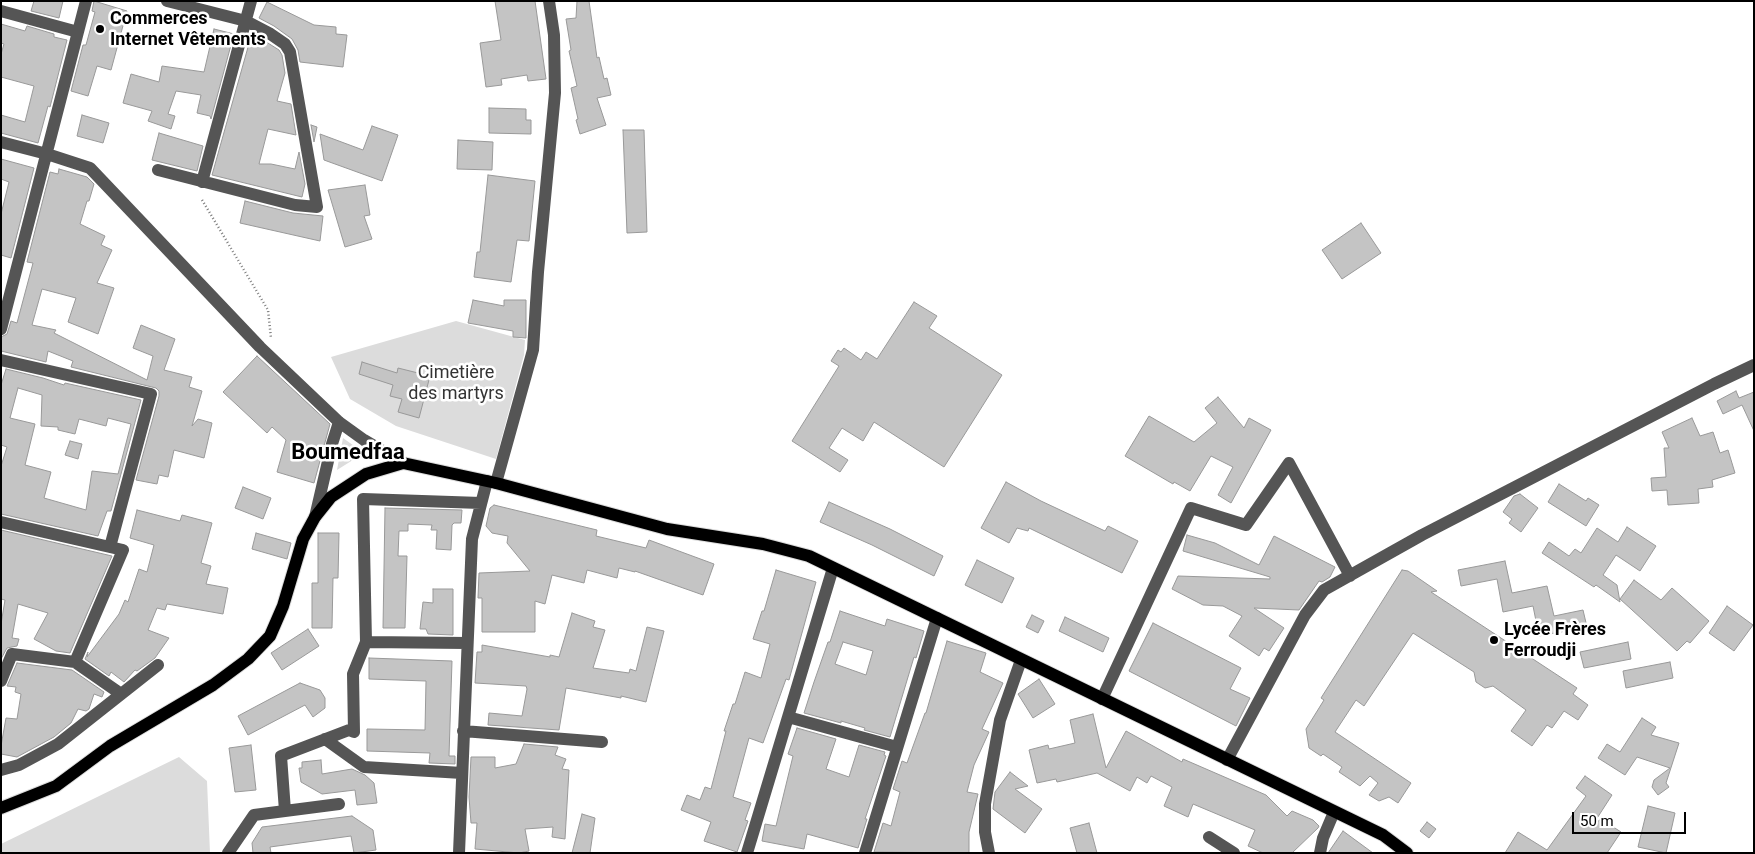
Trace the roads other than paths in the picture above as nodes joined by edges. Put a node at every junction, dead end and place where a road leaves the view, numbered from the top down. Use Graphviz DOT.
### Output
graph roads {
  1 [pos="86,1"];
  2 [pos="167,1"];
  3 [pos="251,1"];
  4 [pos="549,1"];
  5 [pos="1,12"];
  6 [pos="246,21"];
  7 [pos="78,32"];
  8 [pos="1,142"];
  9 [pos="47,154"];
  10 [pos="158,170"];
  11 [pos="202,182"];
  12 [pos="1,329"];
  13 [pos="1,360"];
  14 [pos="1754,364"];
  15 [pos="339,422"];
  16 [pos="403,463"];
  17 [pos="355,481"];
  18 [pos="492,482"];
  19 [pos="363,499"];
  20 [pos="481,503"];
  21 [pos="315,517"];
  22 [pos="1,522"];
  23 [pos="110,547"];
  24 [pos="833,568"];
  25 [pos="1350,576"];
  26 [pos="937,618"];
  27 [pos="366,642"];
  28 [pos="467,643"];
  29 [pos="1021,660"];
  30 [pos="76,662"];
  31 [pos="158,665"];
  32 [pos="1,681"];
  33 [pos="120,694"];
  34 [pos="1102,699"];
  35 [pos="788,717"];
  36 [pos="464,731"];
  37 [pos="325,739"];
  38 [pos="602,742"];
  39 [pos="897,747"];
  40 [pos="1227,760"];
  41 [pos="1,770"];
  42 [pos="462,773"];
  43 [pos="339,804"];
  44 [pos="1,808"];
  45 [pos="285,811"];
  46 [pos="1334,812"];
  47 [pos="1209,837"];
  48 [pos="228,853"];
  49 [pos="459,853"];
  50 [pos="747,853"];
  51 [pos="865,853"];
  52 [pos="989,853"];
  53 [pos="1234,853"];
  54 [pos="1320,853"];
  55 [pos="1407,853"];
  1 -- 7 [label="street"];
  2 -- 6 [label="street"];
  3 -- 6 [label="street"];
  4 -- 18 [label="street"];
  5 -- 7 [label="street"];
  6 -- 11 [label="street"];
  6 -- 11 [label="street"];
  7 -- 9 [label="street"];
  8 -- 9 [label="street"];
  9 -- 12 [label="street"];
  9 -- 15 [label="street"];
  10 -- 11 [label="street"];
  13 -- 23 [label="street"];
  14 -- 25 [label="street"];
  15 -- 16 [label="street"];
  15 -- 21 [label="street"];
  16 -- 17 [label="main road"];
  16 -- 18 [label="main road"];
  17 -- 19 [label="street"];
  17 -- 21 [label="main road"];
  18 -- 20 [label="street"];
  18 -- 24 [label="main road"];
  19 -- 20 [label="street"];
  19 -- 27 [label="street"];
  20 -- 28 [label="street"];
  21 -- 44 [label="main road"];
  22 -- 23 [label="street"];
  23 -- 30 [label="street"];
  24 -- 26 [label="main road"];
  24 -- 35 [label="street"];
  25 -- 34 [label="street"];
  25 -- 40 [label="street"];
  26 -- 29 [label="main road"];
  26 -- 39 [label="street"];
  27 -- 28 [label="street"];
  27 -- 37 [label="street"];
  28 -- 36 [label="street"];
  29 -- 34 [label="main road"];
  29 -- 52 [label="street"];
  30 -- 32 [label="street"];
  30 -- 33 [label="street"];
  31 -- 33 [label="street"];
  33 -- 41 [label="street"];
  34 -- 40 [label="main road"];
  35 -- 39 [label="street"];
  35 -- 50 [label="street"];
  36 -- 38 [label="street"];
  36 -- 42 [label="street"];
  37 -- 42 [label="street"];
  37 -- 45 [label="street"];
  39 -- 51 [label="street"];
  40 -- 46 [label="main road"];
  42 -- 49 [label="street"];
  43 -- 45 [label="street"];
  45 -- 48 [label="street"];
  46 -- 54 [label="street"];
  46 -- 55 [label="main road"];
  47 -- 53 [label="street"];
}
